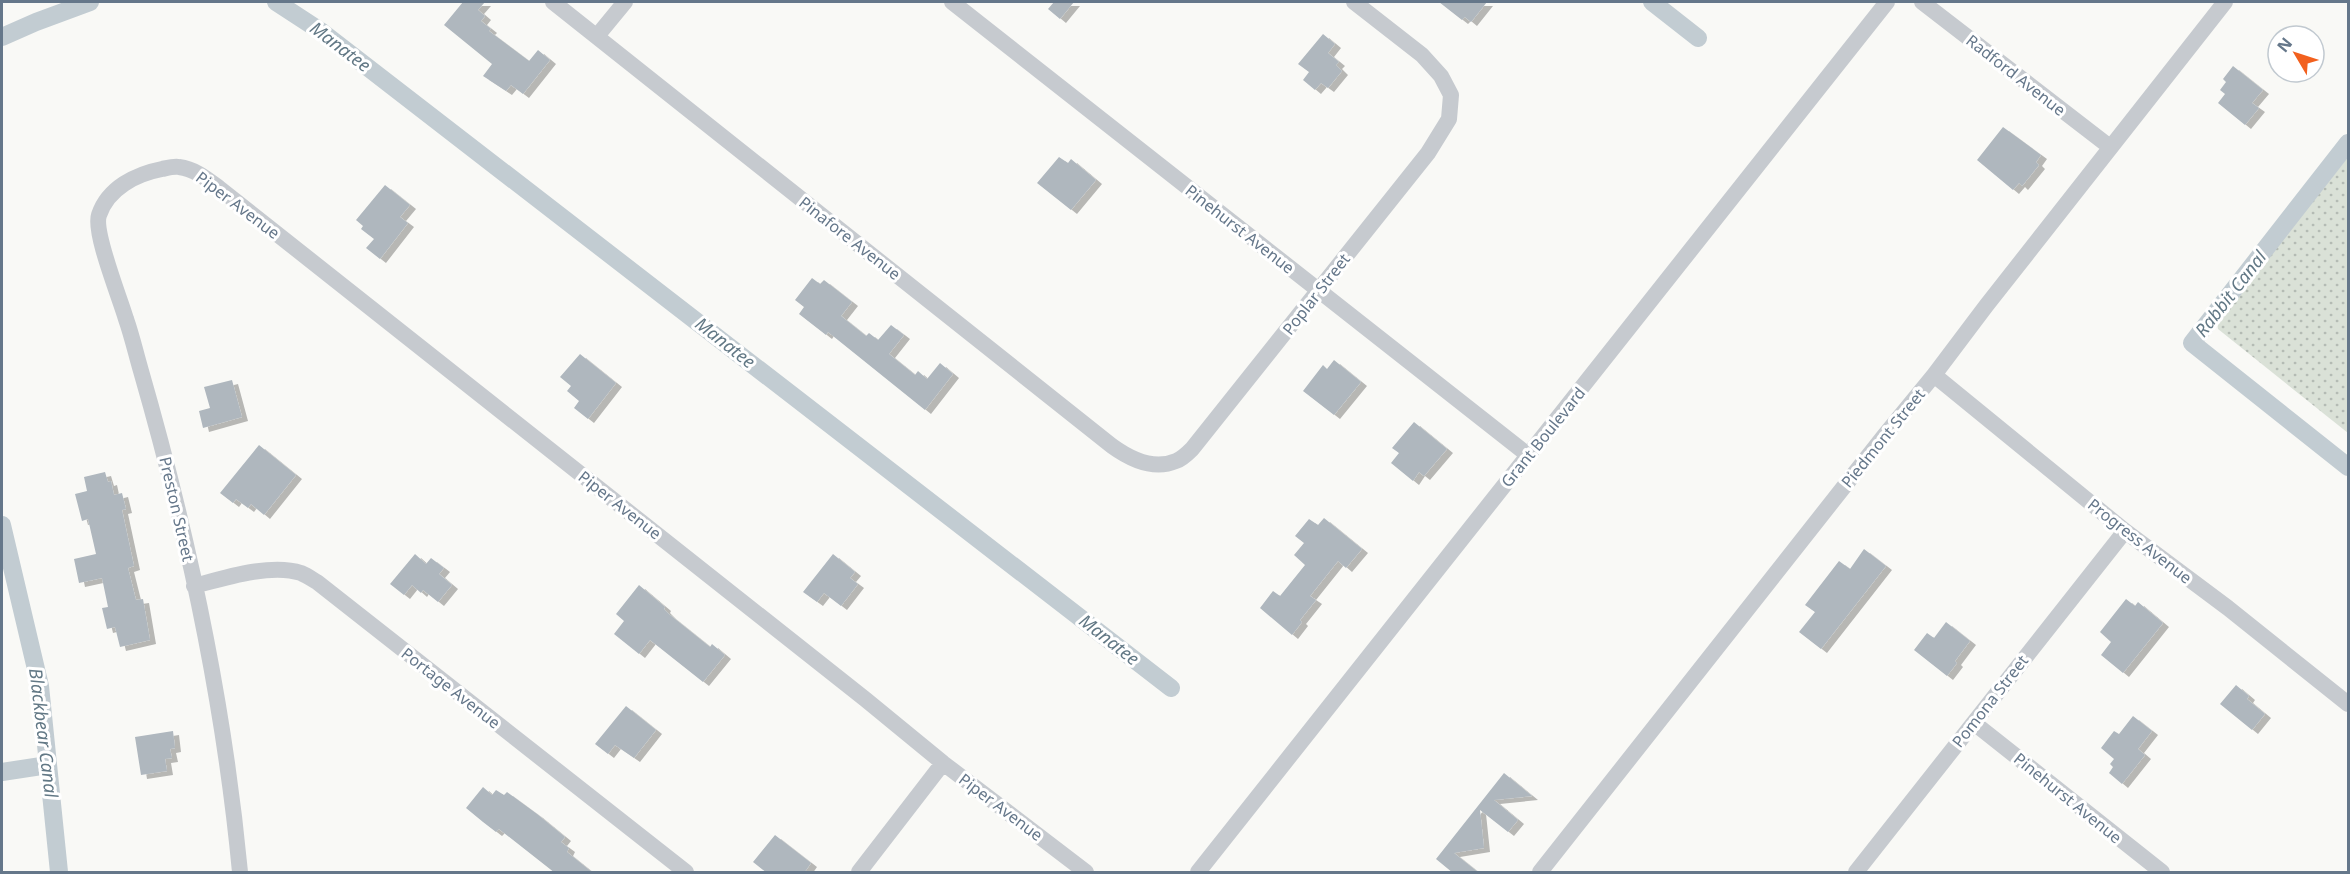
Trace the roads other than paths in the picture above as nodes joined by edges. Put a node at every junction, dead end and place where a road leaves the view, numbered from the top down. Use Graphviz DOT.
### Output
graph roads {
  1 [pos="553,2"];
  2 [pos="625,2"];
  3 [pos="952,2"];
  4 [pos="1354,2"];
  5 [pos="1887,2"];
  6 [pos="1922,2"];
  7 [pos="2225,2"];
  8 [pos="597,36"];
  9 [pos="2110,147"];
  10 [pos="144,172"];
  11 [pos="1320,291"];
  12 [pos="1934,375"];
  13 [pos="1528,455"];
  14 [pos="1152,465"];
  15 [pos="2125,531"];
  16 [pos="194,586"];
  17 [pos="2349,704"];
  18 [pos="1974,723"];
  19 [pos="943,763"];
  20 [pos="240,873"];
  21 [pos="686,873"];
  22 [pos="859,873"];
  23 [pos="1086,873"];
  24 [pos="1198,873"];
  25 [pos="1540,873"];
  26 [pos="1856,873"];
  27 [pos="2162,873"];
  1 -- 8 [label="street, Pinafore Avenue"];
  2 -- 8 [label="street"];
  3 -- 11 [label="street, Pinehurst Avenue"];
  4 -- 11 [label="street, Poplar Street"];
  5 -- 13 [label="street, Grant Boulevard"];
  6 -- 9 [label="street, Radford Avenue"];
  7 -- 9 [label="street, Piedmont Street"];
  8 -- 14 [label="street, Pinafore Avenue"];
  9 -- 12 [label="street, Piedmont Street"];
  10 -- 16 [label="street, Preston Street"];
  10 -- 19 [label="street, Piper Avenue"];
  11 -- 13 [label="street, Pinehurst Avenue"];
  11 -- 14 [label="street, Poplar Street"];
  12 -- 15 [label="street, Progress Avenue"];
  12 -- 25 [label="street, Piedmont Street"];
  13 -- 24 [label="street, Grant Boulevard"];
  15 -- 17 [label="street, Progress Avenue"];
  15 -- 18 [label="street, Pomona Street"];
  16 -- 20 [label="street, Preston Street"];
  16 -- 21 [label="street, Portage Avenue"];
  18 -- 26 [label="street, Pomona Street"];
  18 -- 27 [label="street, Pinehurst Avenue"];
  19 -- 22 [label="street"];
  19 -- 23 [label="street, Piper Avenue"];
}
